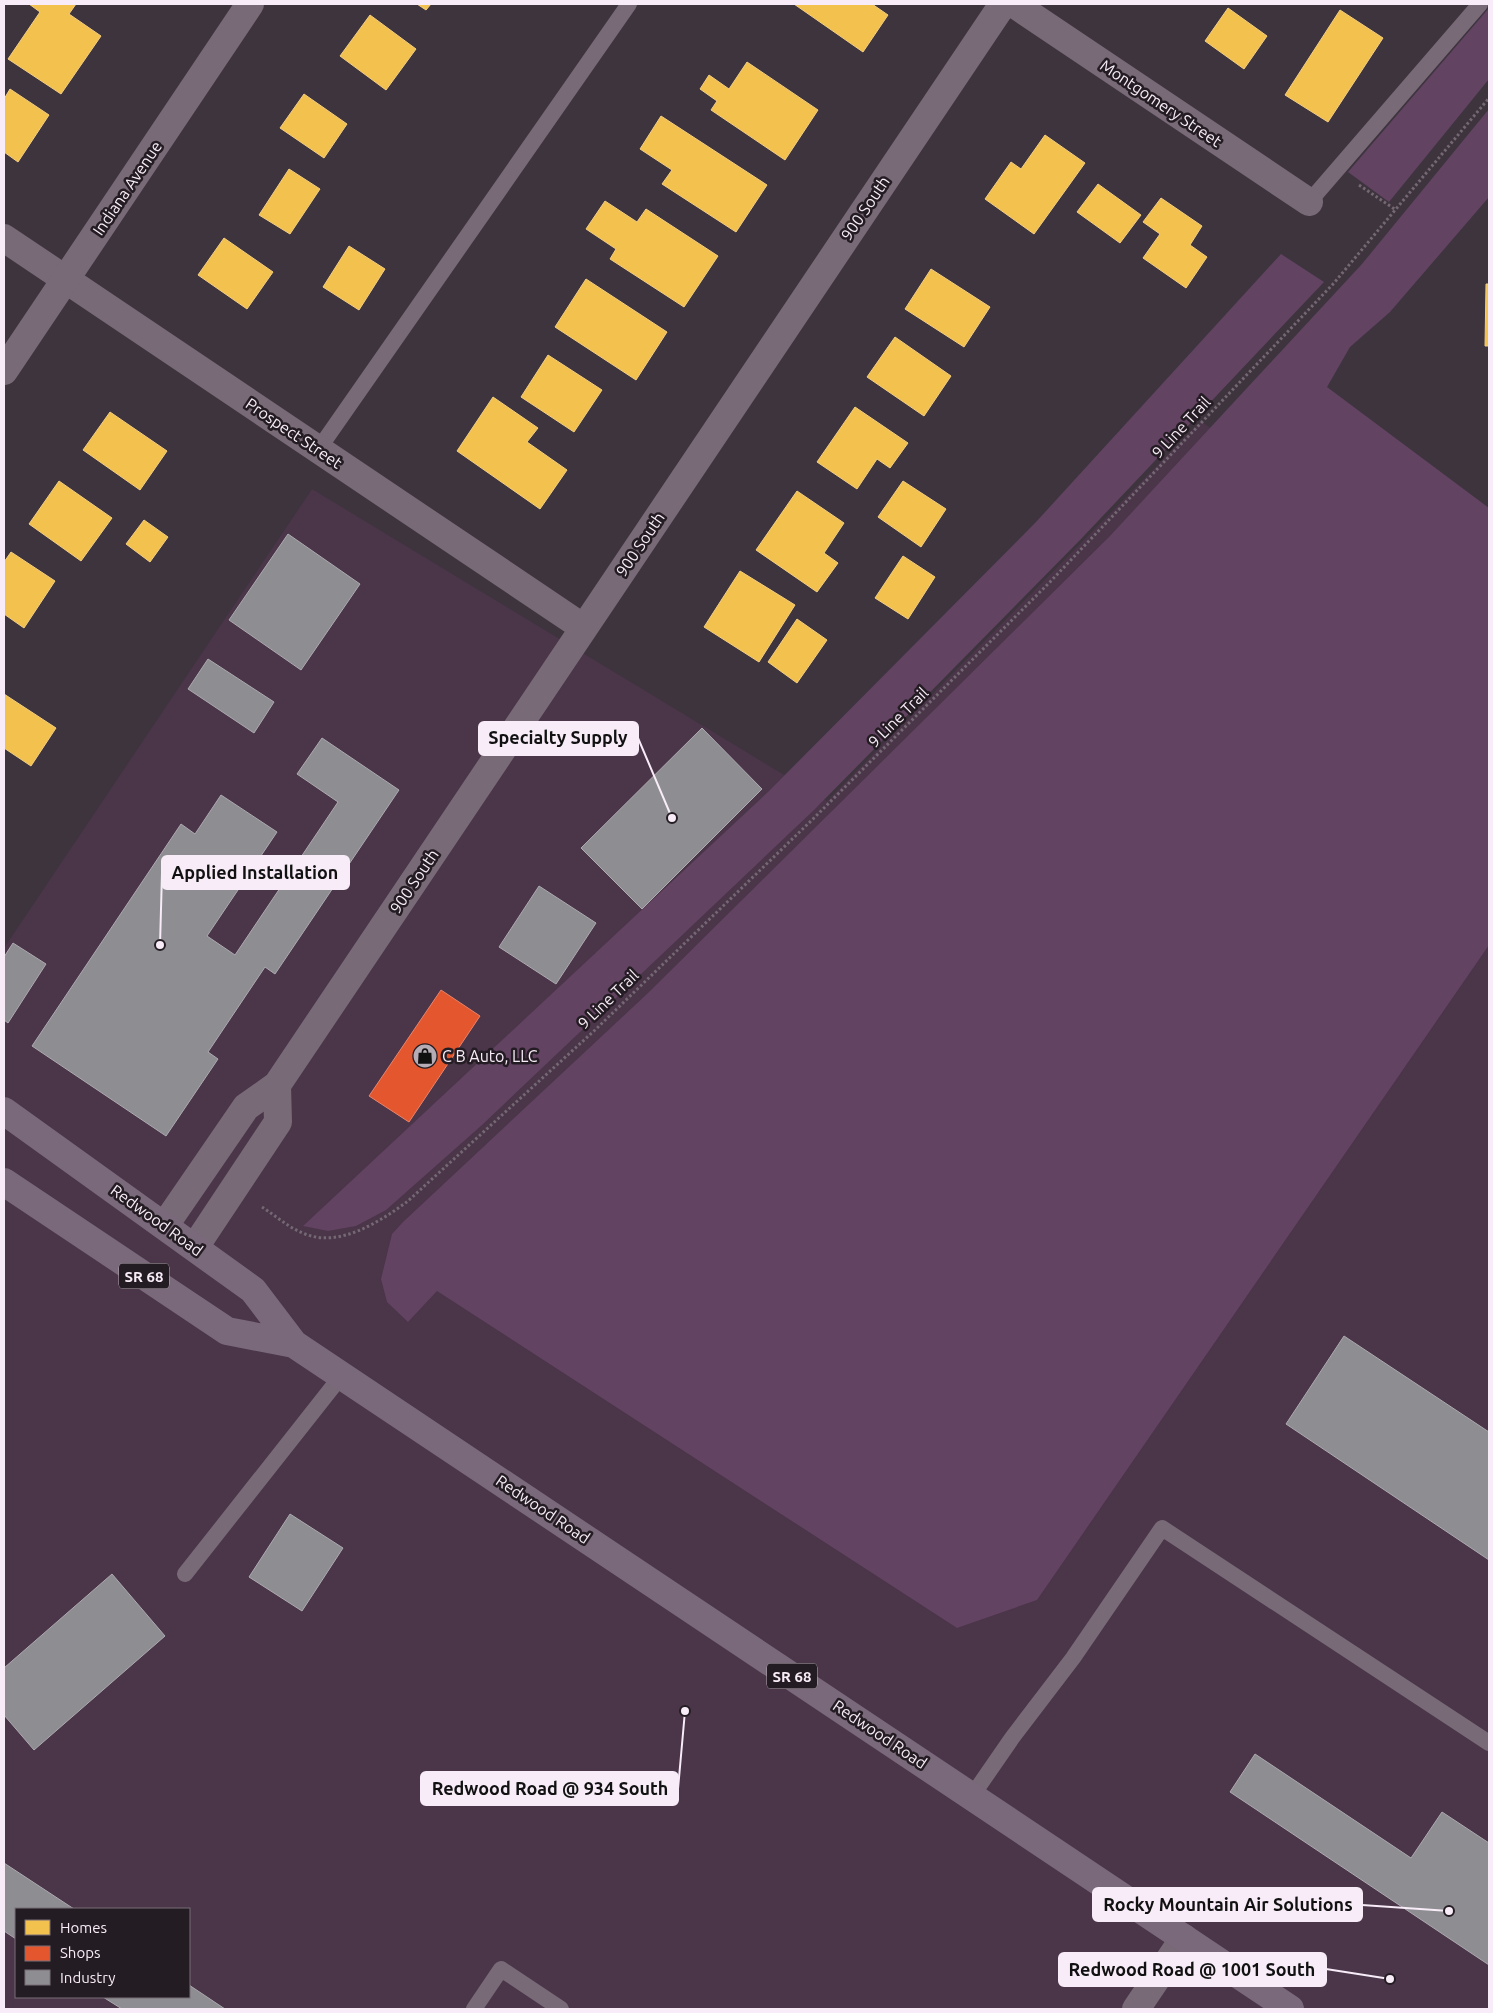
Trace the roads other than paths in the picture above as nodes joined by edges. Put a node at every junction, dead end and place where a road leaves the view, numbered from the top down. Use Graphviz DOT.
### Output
graph roads {
  1 [pos="250,4"];
  2 [pos="629,4"];
  3 [pos="1002,4"];
  4 [pos="1014,4"];
  5 [pos="1480,4"];
  6 [pos="1309,202"];
  7 [pos="4,238"];
  8 [pos="65,280"];
  9 [pos="4,371"];
  10 [pos="318,450"];
  11 [pos="584,628"];
  12 [pos="277,1085"];
  13 [pos="4,1112"];
  14 [pos="4,1182"];
  15 [pos="164,1225"];
  16 [pos="195,1248"];
  17 [pos="294,1344"];
  18 [pos="342,1375"];
  19 [pos="185,1574"];
  20 [pos="1489,1743"];
  21 [pos="972,1796"];
  22 [pos="1184,1938"];
  23 [pos="474,2009"];
  24 [pos="561,2009"];
  25 [pos="1136,2009"];
  26 [pos="1290,2009"];
  1 -- 8 [label="street, Indiana Avenue"];
  2 -- 10 [label="lane"];
  3 -- 11 [label="street, 900 South"];
  4 -- 6 [label="street, Montgomery Street"];
  5 -- 6 [label="lane"];
  7 -- 8 [label="street, Prospect Street"];
  8 -- 9 [label="street, Indiana Avenue"];
  8 -- 10 [label="street, Prospect Street"];
  10 -- 11 [label="street, Prospect Street"];
  11 -- 12 [label="street, 900 South"];
  12 -- 15 [label="street, 900 South"];
  12 -- 16 [label="street"];
  13 -- 15 [label="main road, Redwood Road / SR 68"];
  14 -- 17 [label="main road, Redwood Road / SR 68"];
  15 -- 16 [label="main road, Redwood Road / SR 68"];
  16 -- 17 [label="main road, Redwood Road / SR 68"];
  17 -- 18 [label="main road, Redwood Road / SR 68"];
  18 -- 19 [label="lane"];
  18 -- 21 [label="main road, Redwood Road / SR 68"];
  20 -- 21 [label="lane"];
  21 -- 22 [label="main road, Redwood Road / SR 68"];
  22 -- 25 [label="street"];
  22 -- 26 [label="main road, Redwood Road / SR 68"];
  23 -- 24 [label="lane"];
}
